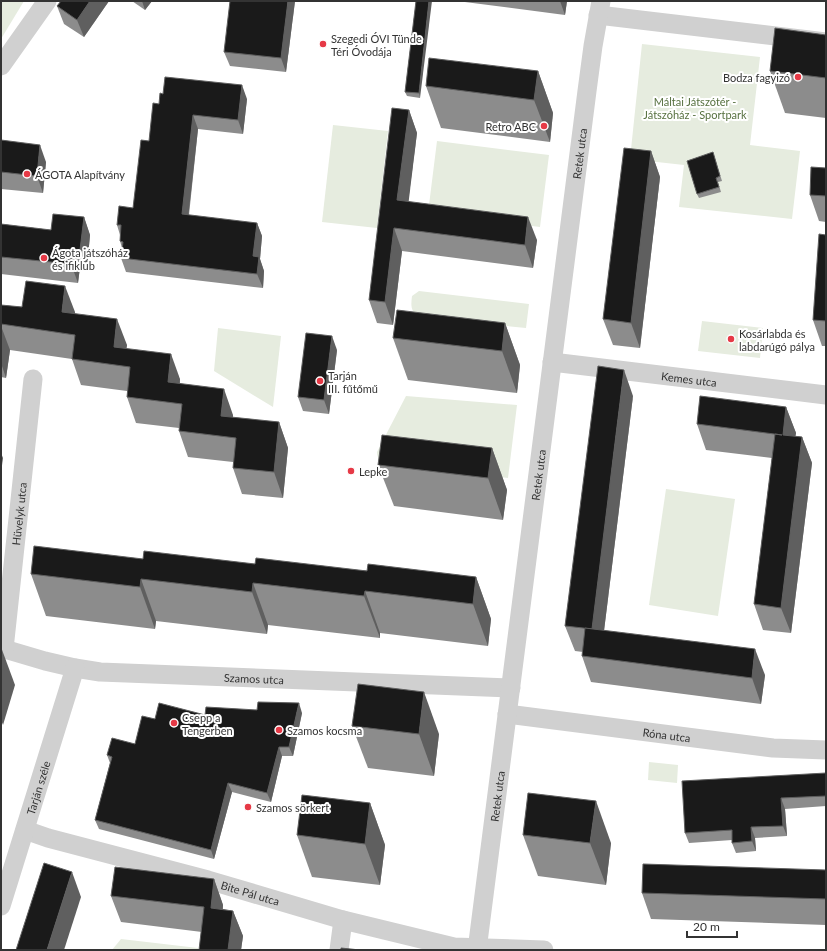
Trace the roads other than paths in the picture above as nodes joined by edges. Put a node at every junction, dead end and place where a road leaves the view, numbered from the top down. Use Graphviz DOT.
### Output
graph roads {
  1 [pos="47,1"];
  2 [pos="600,8"];
  3 [pos="826,42"];
  4 [pos="1,66"];
  5 [pos="552,362"];
  6 [pos="33,379"];
  7 [pos="826,396"];
  8 [pos="3,648"];
  9 [pos="75,668"];
  10 [pos="511,688"];
  11 [pos="507,714"];
  12 [pos="826,750"];
  13 [pos="25,830"];
  14 [pos="1,906"];
  15 [pos="343,920"];
  16 [pos="477,949"];
  17 [pos="339,950"];
  18 [pos="544,950"];
  1 -- 4 [label="street"];
  2 -- 3 [label="street"];
  2 -- 5 [label="street, Retek utca"];
  5 -- 7 [label="street, Kemes utca"];
  5 -- 10 [label="street, Retek utca"];
  6 -- 8 [label="street, Hüvelyk utca"];
  8 -- 9 [label="street, Szamos utca"];
  9 -- 10 [label="street, Szamos utca"];
  9 -- 13 [label="street, Tarján széle"];
  10 -- 11 [label="street, Retek utca"];
  11 -- 12 [label="street, Róna utca"];
  11 -- 16 [label="street, Retek utca"];
  13 -- 14 [label="street, Tarján széle"];
  13 -- 15 [label="street, Bite Pál utca"];
  15 -- 16 [label="street, Bite Pál utca"];
  15 -- 17 [label="street"];
  16 -- 18 [label="street, Bite Pál utca"];
}
